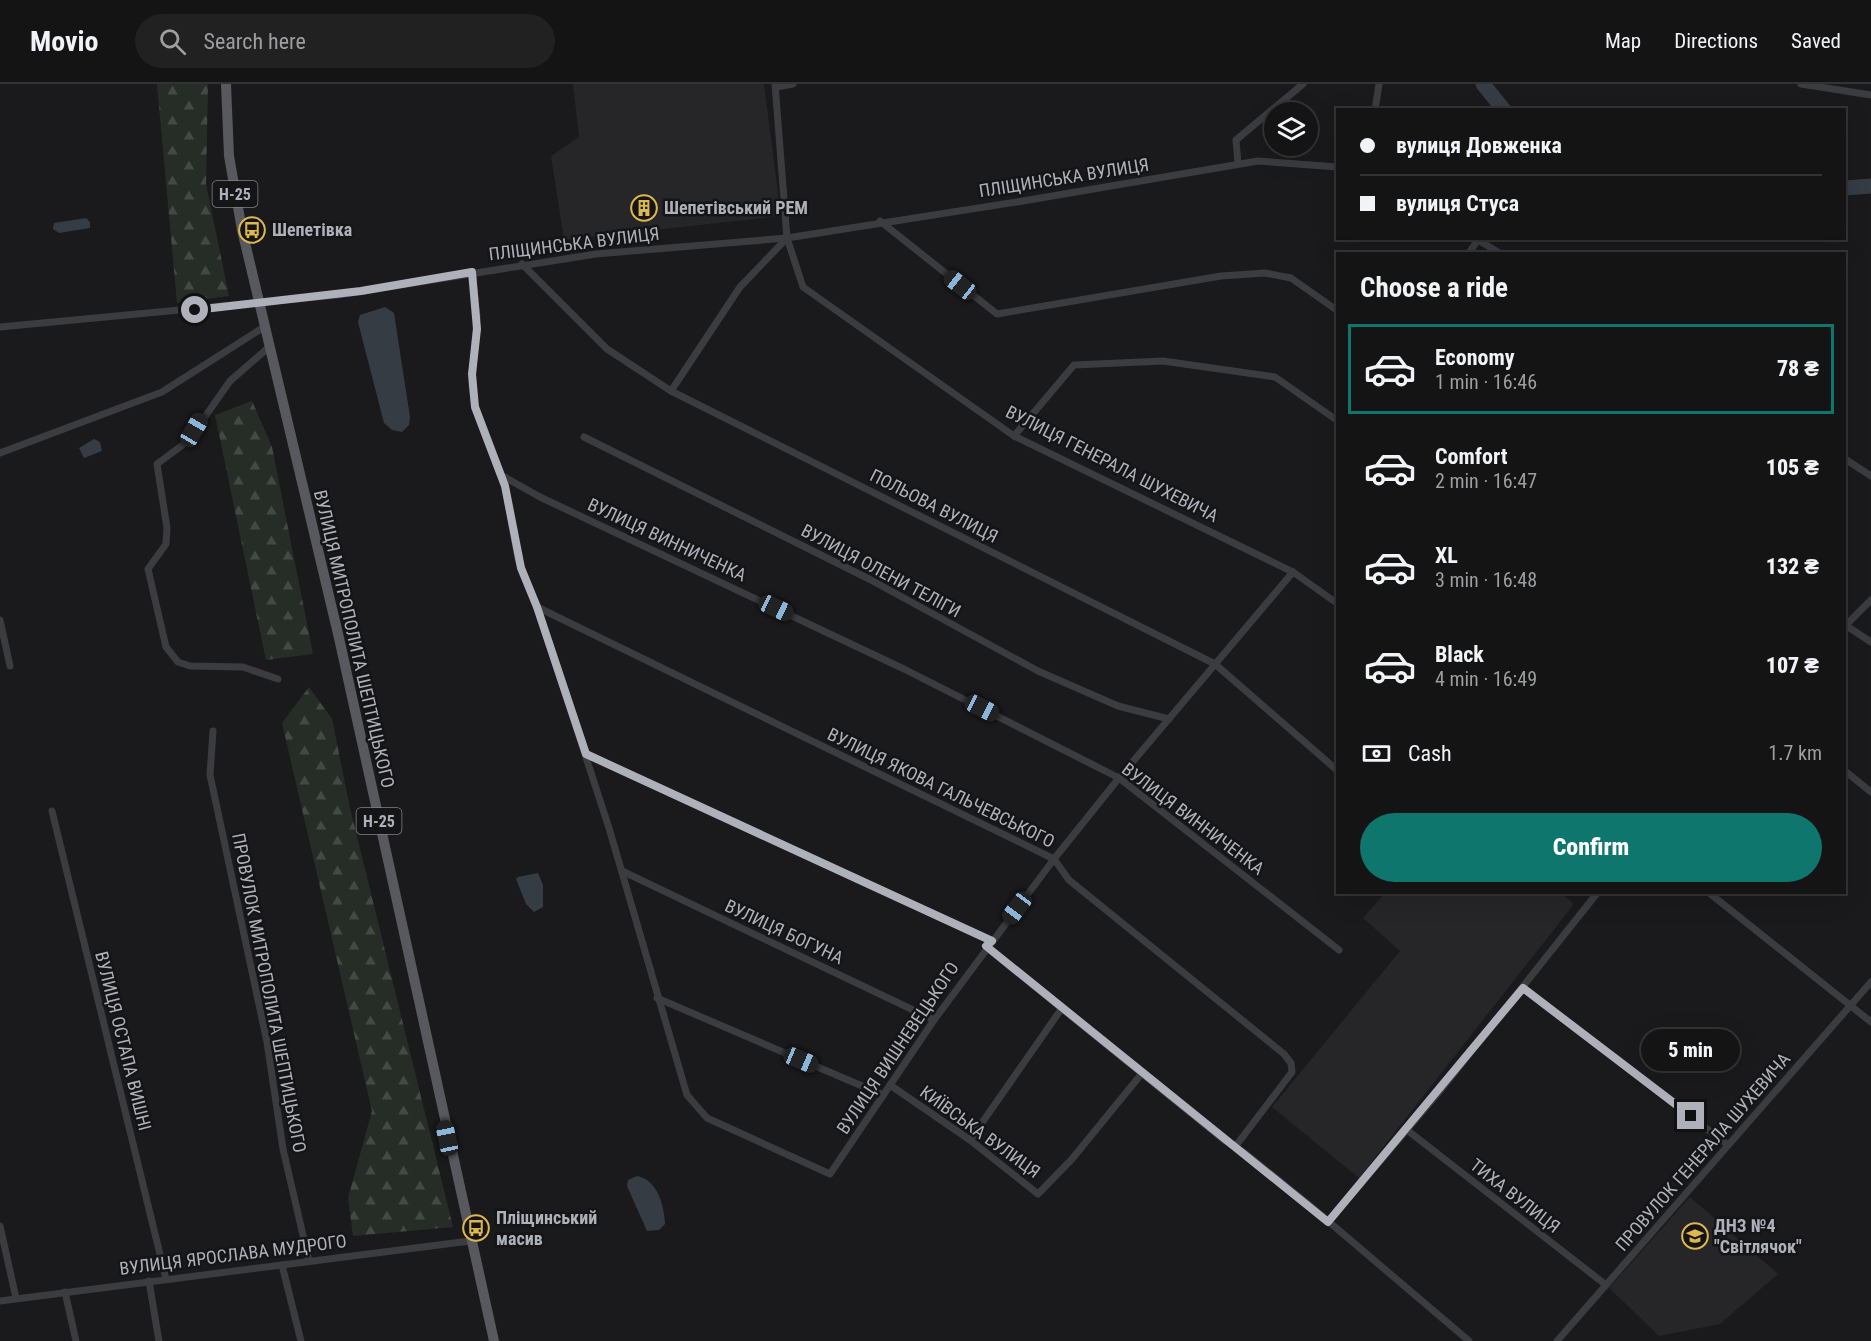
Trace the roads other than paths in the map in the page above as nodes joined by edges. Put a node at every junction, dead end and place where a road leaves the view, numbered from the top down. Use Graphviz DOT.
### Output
graph roads {
  1 [pos="226,84"];
  2 [pos="793,84"];
  3 [pos="1303,84"];
  4 [pos="1379,84"];
  5 [pos="1801,84"];
  6 [pos="776,86"];
  7 [pos="1871,95"];
  8 [pos="1375,108"];
  9 [pos="1238,164"];
  10 [pos="1336,167"];
  11 [pos="880,221"];
  12 [pos="787,238"];
  13 [pos="1478,240"];
  14 [pos="1498,252"];
  15 [pos="522,264"];
  16 [pos="472,272"];
  17 [pos="258,303"];
  18 [pos="1336,310"];
  19 [pos="0,327"];
  20 [pos="264,327"];
  21 [pos="269,347"];
  22 [pos="671,391"];
  23 [pos="1336,420"];
  24 [pos="1014,436"];
  25 [pos="584,437"];
  26 [pos="0,453"];
  27 [pos="1846,460"];
  28 [pos="501,475"];
  29 [pos="1871,476"];
  30 [pos="1293,572"];
  31 [pos="1871,600"];
  32 [pos="1336,603"];
  33 [pos="537,607"];
  34 [pos="0,620"];
  35 [pos="1846,624"];
  36 [pos="1846,626"];
  37 [pos="1871,642"];
  38 [pos="1215,664"];
  39 [pos="10,666"];
  40 [pos="278,679"];
  41 [pos="1169,719"];
  42 [pos="213,731"];
  43 [pos="586,754"];
  44 [pos="1336,769"];
  45 [pos="1846,772"];
  46 [pos="1119,778"];
  47 [pos="1871,792"];
  48 [pos="52,811"];
  49 [pos="1054,859"];
  50 [pos="622,871"];
  51 [pos="1596,894"];
  52 [pos="1710,894"];
  53 [pos="989,944"];
  54 [pos="1339,951"];
  55 [pos="1871,982"];
  56 [pos="1523,988"];
  57 [pos="657,998"];
  58 [pos="1850,1006"];
  59 [pos="1062,1008"];
  60 [pos="934,1020"];
  61 [pos="1871,1022"];
  62 [pos="1143,1072"];
  63 [pos="890,1085"];
  64 [pos="883,1095"];
  65 [pos="1407,1130"];
  66 [pos="970,1140"];
  67 [pos="1728,1145"];
  68 [pos="1235,1147"];
  69 [pos="1328,1222"];
  70 [pos="0,1226"];
  71 [pos="470,1241"];
  72 [pos="309,1261"];
  73 [pos="282,1265"];
  74 [pos="166,1279"];
  75 [pos="149,1281"];
  76 [pos="1606,1285"];
  77 [pos="65,1292"];
  78 [pos="16,1298"];
  79 [pos="0,1301"];
  80 [pos="76,1341"];
  81 [pos="159,1341"];
  82 [pos="301,1341"];
  83 [pos="494,1341"];
  84 [pos="1469,1341"];
  85 [pos="1557,1341"];
  1 -- 17 [label="main road, ВУЛИЦЯ МИТРОПОЛИТА ШЕПТИЦЬКОГО / Н-25"];
  2 -- 6 [label="street"];
  3 -- 9 [label="street"];
  4 -- 8 [label="street"];
  5 -- 7 [label="street"];
  6 -- 12 [label="street"];
  9 -- 10 [label="street, ПЛІЩИНСЬКА ВУЛИЦЯ"];
  9 -- 11 [label="street, ПЛІЩИНСЬКА ВУЛИЦЯ"];
  11 -- 12 [label="street, ПЛІЩИНСЬКА ВУЛИЦЯ"];
  11 -- 18 [label="street"];
  12 -- 15 [label="street, ПЛІЩИНСЬКА ВУЛИЦЯ"];
  12 -- 22 [label="street"];
  12 -- 24 [label="street, ВУЛИЦЯ ГЕНЕРАЛА ШУХЕВИЧА"];
  13 -- 14 [label="street"];
  15 -- 16 [label="street, ПЛІЩИНСЬКА ВУЛИЦЯ"];
  15 -- 22 [label="street, ПОЛЬОВА ВУЛИЦЯ"];
  16 -- 17 [label="street, ПЛІЩИНСЬКА ВУЛИЦЯ"];
  16 -- 28 [label="street"];
  17 -- 19 [label="street, ПЛІЩИНСЬКА ВУЛИЦЯ"];
  17 -- 20 [label="main road, ВУЛИЦЯ МИТРОПОЛИТА ШЕПТИЦЬКОГО / Н-25"];
  20 -- 21 [label="main road, ВУЛИЦЯ МИТРОПОЛИТА ШЕПТИЦЬКОГО / Н-25"];
  20 -- 26 [label="street"];
  21 -- 40 [label="street"];
  21 -- 71 [label="main road, ВУЛИЦЯ МИТРОПОЛИТА ШЕПТИЦЬКОГО / Н-25"];
  22 -- 38 [label="street, ПОЛЬОВА ВУЛИЦЯ"];
  23 -- 24 [label="street"];
  24 -- 30 [label="street, ВУЛИЦЯ ГЕНЕРАЛА ШУХЕВИЧА"];
  25 -- 41 [label="street, ВУЛИЦЯ ОЛЕНИ ТЕЛІГИ"];
  27 -- 29 [label="street"];
  28 -- 33 [label="street"];
  28 -- 46 [label="street, ВУЛИЦЯ ВИННИЧЕНКА"];
  30 -- 32 [label="street, ВУЛИЦЯ ГЕНЕРАЛА ШУХЕВИЧА"];
  30 -- 38 [label="street, ВУЛИЦЯ ВИШНЕВЕЦЬКОГО"];
  31 -- 35 [label="street"];
  33 -- 43 [label="street"];
  33 -- 49 [label="street, ВУЛИЦЯ ЯКОВА ГАЛЬЧЕВСЬКОГО"];
  34 -- 39 [label="street"];
  36 -- 37 [label="street"];
  38 -- 41 [label="street, ВУЛИЦЯ ВИШНЕВЕЦЬКОГО"];
  38 -- 44 [label="street, ПОЛЬОВА ВУЛИЦЯ"];
  41 -- 46 [label="street, ВУЛИЦЯ ВИШНЕВЕЦЬКОГО"];
  42 -- 72 [label="street, ПРОВУЛОК МИТРОПОЛИТА ШЕПТИЦЬКОГО"];
  43 -- 50 [label="street"];
  43 -- 53 [label="street"];
  45 -- 47 [label="street"];
  46 -- 49 [label="street, ВУЛИЦЯ ВИШНЕВЕЦЬКОГО"];
  46 -- 54 [label="street, ВУЛИЦЯ ВИННИЧЕНКА"];
  48 -- 74 [label="street, ВУЛИЦЯ ОСТАПА ВИШНІ"];
  49 -- 53 [label="street, ВУЛИЦЯ ВИШНЕВЕЦЬКОГО"];
  49 -- 68 [label="street, ВУЛИЦЯ ЯКОВА ГАЛЬЧЕВСЬКОГО"];
  50 -- 57 [label="street"];
  50 -- 60 [label="street, ВУЛИЦЯ БОГУНА"];
  51 -- 56 [label="street"];
  52 -- 58 [label="street"];
  53 -- 59 [label="street"];
  53 -- 60 [label="street, ВУЛИЦЯ ВИШНЕВЕЦЬКОГО"];
  55 -- 58 [label="street, ПРОВУЛОК ГЕНЕРАЛА ШУХЕВИЧА"];
  56 -- 65 [label="street"];
  56 -- 67 [label="street"];
  57 -- 64 [label="street"];
  57 -- 64 [label="street, ВУЛИЦЯ ВИШНЕВЕЦЬКОГО"];
  58 -- 61 [label="street"];
  58 -- 67 [label="street, ПРОВУЛОК ГЕНЕРАЛА ШУХЕВИЧА"];
  59 -- 62 [label="street"];
  59 -- 66 [label="street"];
  60 -- 63 [label="street, ВУЛИЦЯ ВИШНЕВЕЦЬКОГО"];
  62 -- 66 [label="street, КИЇВСЬКА ВУЛИЦЯ"];
  62 -- 68 [label="street"];
  63 -- 64 [label="street, ВУЛИЦЯ ВИШНЕВЕЦЬКОГО"];
  63 -- 66 [label="street, КИЇВСЬКА ВУЛИЦЯ"];
  65 -- 69 [label="street"];
  65 -- 76 [label="street, ТИХА ВУЛИЦЯ"];
  67 -- 76 [label="street, ПРОВУЛОК ГЕНЕРАЛА ШУХЕВИЧА"];
  68 -- 69 [label="street"];
  69 -- 84 [label="street"];
  70 -- 78 [label="street"];
  71 -- 72 [label="street, ВУЛИЦЯ ЯРОСЛАВА МУДРОГО"];
  71 -- 83 [label="main road, ВУЛИЦЯ МИТРОПОЛИТА ШЕПТИЦЬКОГО / Н-25"];
  72 -- 73 [label="street, ВУЛИЦЯ ЯРОСЛАВА МУДРОГО"];
  73 -- 74 [label="street, ВУЛИЦЯ ЯРОСЛАВА МУДРОГО"];
  73 -- 82 [label="street"];
  74 -- 75 [label="street, ВУЛИЦЯ ЯРОСЛАВА МУДРОГО"];
  75 -- 77 [label="street, ВУЛИЦЯ ЯРОСЛАВА МУДРОГО"];
  75 -- 81 [label="street"];
  76 -- 85 [label="street, ПРОВУЛОК ГЕНЕРАЛА ШУХЕВИЧА"];
  77 -- 78 [label="street, ВУЛИЦЯ ЯРОСЛАВА МУДРОГО"];
  77 -- 80 [label="street"];
  78 -- 79 [label="street, ВУЛИЦЯ ЯРОСЛАВА МУДРОГО"];
}
